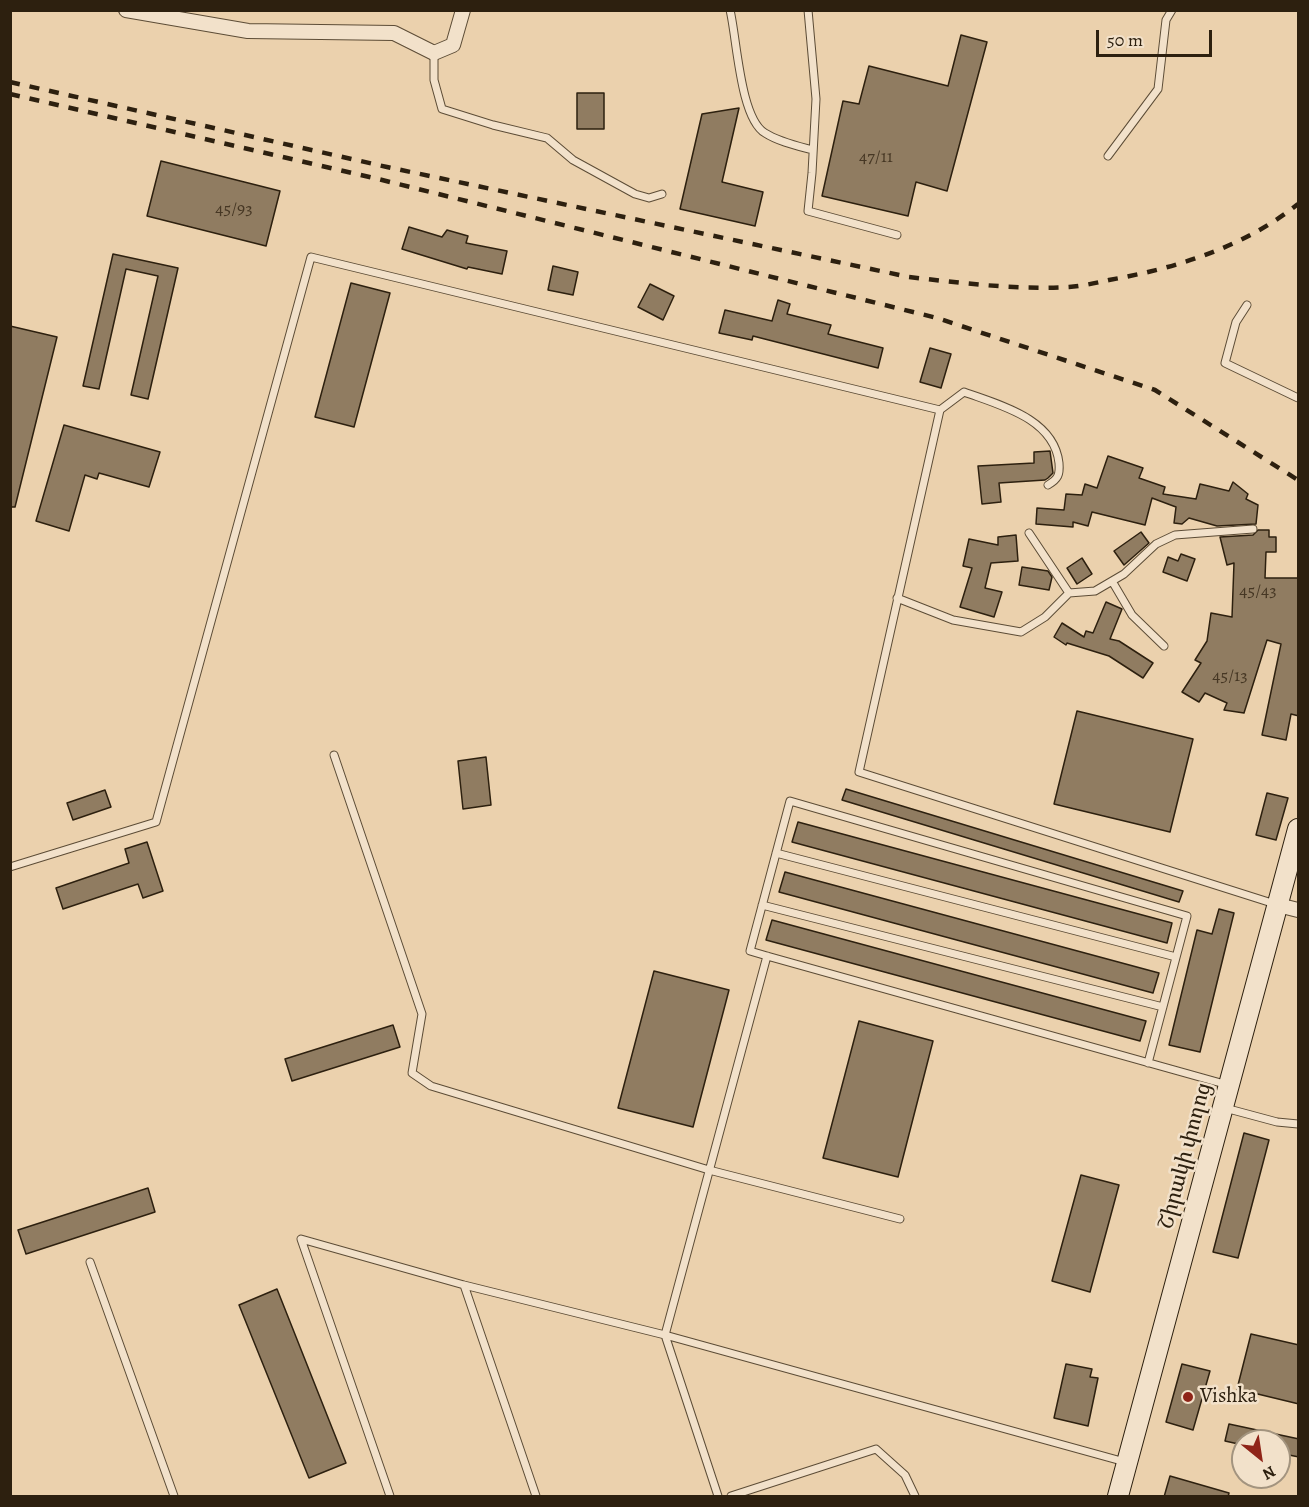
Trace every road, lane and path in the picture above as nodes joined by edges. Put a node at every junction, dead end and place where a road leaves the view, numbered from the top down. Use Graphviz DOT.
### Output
graph roads {
  1 [pos="126,10"];
  2 [pos="463,10"];
  3 [pos="730,10"];
  4 [pos="808,10"];
  5 [pos="1172,10"];
  6 [pos="434,53"];
  7 [pos="813,150"];
  8 [pos="1108,156"];
  9 [pos="662,194"];
  10 [pos="897,235"];
  11 [pos="1247,305"];
  12 [pos="1299,398"];
  13 [pos="940,410"];
  14 [pos="1048,485"];
  15 [pos="1253,529"];
  16 [pos="1029,533"];
  17 [pos="1112,581"];
  18 [pos="1069,593"];
  19 [pos="897,598"];
  20 [pos="1164,646"];
  21 [pos="333,755"];
  22 [pos="1299,829"];
  23 [pos="776,853"];
  24 [pos="1299,855"];
  25 [pos="10,867"];
  26 [pos="762,905"];
  27 [pos="1287,907"];
  28 [pos="767,957"];
  29 [pos="1176,957"];
  30 [pos="1163,1007"];
  31 [pos="1149,1064"];
  32 [pos="1233,1087"];
  33 [pos="1227,1109"];
  34 [pos="1299,1125"];
  35 [pos="709,1170"];
  36 [pos="900,1219"];
  37 [pos="90,1262"];
  38 [pos="464,1285"];
  39 [pos="664,1335"];
  40 [pos="1131,1464"];
  41 [pos="174,1497"];
  42 [pos="390,1497"];
  43 [pos="536,1497"];
  44 [pos="718,1497"];
  45 [pos="731,1497"];
  46 [pos="915,1497"];
  47 [pos="1118,1497"];
  48 [pos="1127,1497"];
  1 -- 6 [label="street"];
  2 -- 6 [label="street"];
  3 -- 7 [label="lane"];
  4 -- 7 [label="lane"];
  5 -- 8 [label="lane"];
  6 -- 9 [label="lane"];
  7 -- 10 [label="lane"];
  11 -- 12 [label="lane"];
  13 -- 14 [label="lane"];
  13 -- 19 [label="lane"];
  13 -- 25 [label="lane"];
  15 -- 17 [label="lane"];
  16 -- 18 [label="lane"];
  17 -- 18 [label="lane"];
  17 -- 20 [label="lane"];
  18 -- 19 [label="lane"];
  19 -- 27 [label="lane"];
  21 -- 35 [label="lane"];
  22 -- 27 [label="main road, Շիրակի փողոց"];
  23 -- 26 [label="lane"];
  23 -- 29 [label="lane"];
  23 -- 29 [label="lane"];
  24 -- 27 [label="main road, Շիրակի փողոց"];
  26 -- 28 [label="lane"];
  26 -- 30 [label="lane"];
  27 -- 32 [label="main road, Շիրակի փողոց"];
  28 -- 31 [label="lane"];
  28 -- 35 [label="lane"];
  29 -- 30 [label="lane"];
  30 -- 31 [label="lane"];
  31 -- 32 [label="lane"];
  32 -- 33 [label="main road, Շիրակի փողոց"];
  33 -- 34 [label="lane"];
  33 -- 40 [label="main road, Շիրակի փողոց"];
  35 -- 36 [label="lane"];
  35 -- 39 [label="lane"];
  37 -- 41 [label="lane"];
  38 -- 39 [label="lane"];
  38 -- 42 [label="lane"];
  38 -- 43 [label="lane"];
  39 -- 40 [label="lane"];
  39 -- 44 [label="lane"];
  40 -- 47 [label="main road, Շիրակի փողոց"];
  40 -- 48 [label="main road, Շիրակի փողոց"];
  45 -- 46 [label="lane"];
}
